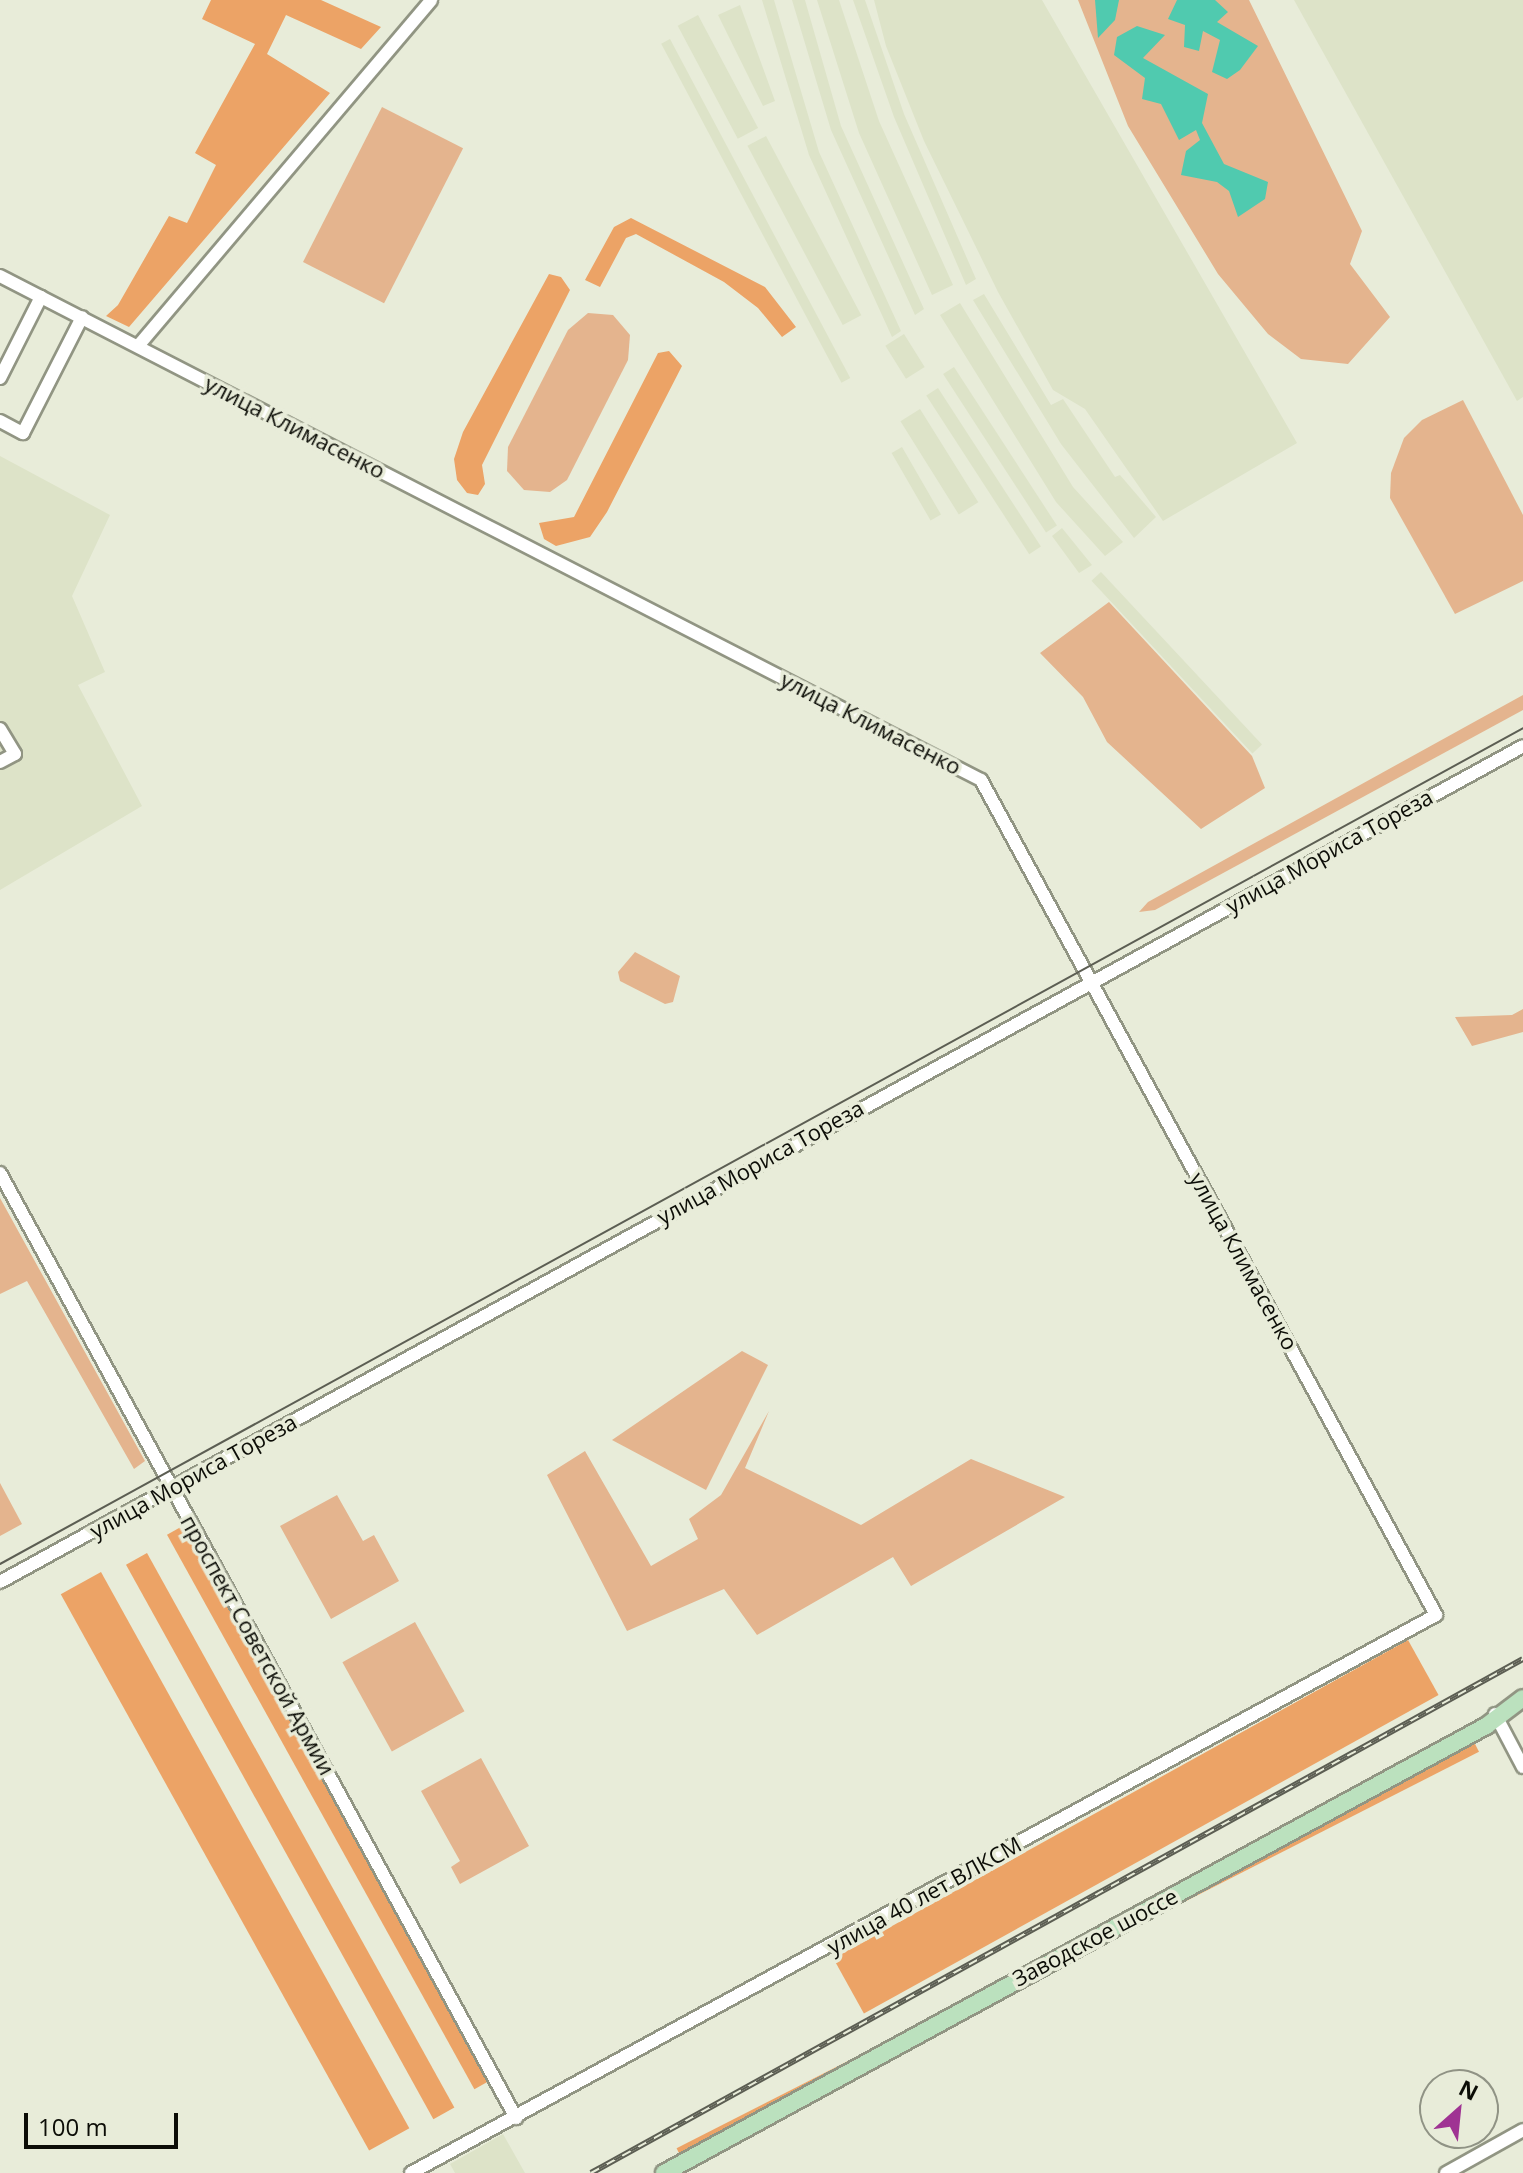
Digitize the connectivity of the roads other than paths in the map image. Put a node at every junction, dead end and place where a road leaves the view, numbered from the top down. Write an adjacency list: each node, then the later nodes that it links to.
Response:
1 (431, 0): 5 (street)
2 (0, 276): 3 (street, улица Климасенко)
3 (41, 297): 4 (street, улица Климасенко); 6 (street)
4 (82, 317): 5 (street, улица Климасенко); 7 (street)
5 (138, 346): 11 (street, улица Климасенко)
6 (0, 378)
7 (0, 421)
8 (0, 729): 10 (street)
9 (1523, 746): 11 (street, улица Мориса Тореза)
10 (0, 762)
11 (1094, 979): 13 (street, улица Мориса Тореза); 15 (street, улица Климасенко)
12 (0, 1173): 13 (street, проспект Советской Армии)
13 (172, 1488): 14 (street, улица Мориса Тореза); 19 (street, проспект Советской Армии)
14 (0, 1582)
15 (1436, 1615): 19 (street, улица 40 лет ВЛКСМ)
16 (1523, 1698): 17 (main road, Заводское шоссе)
17 (1495, 1714): 18 (street); 22 (main road, Заводское шоссе)
18 (1523, 1767)
19 (516, 2118): 21 (street, улица 40 лет ВЛКСМ)
20 (1523, 2130): 23 (street)
21 (411, 2173)
22 (664, 2173)
23 (1446, 2173)

